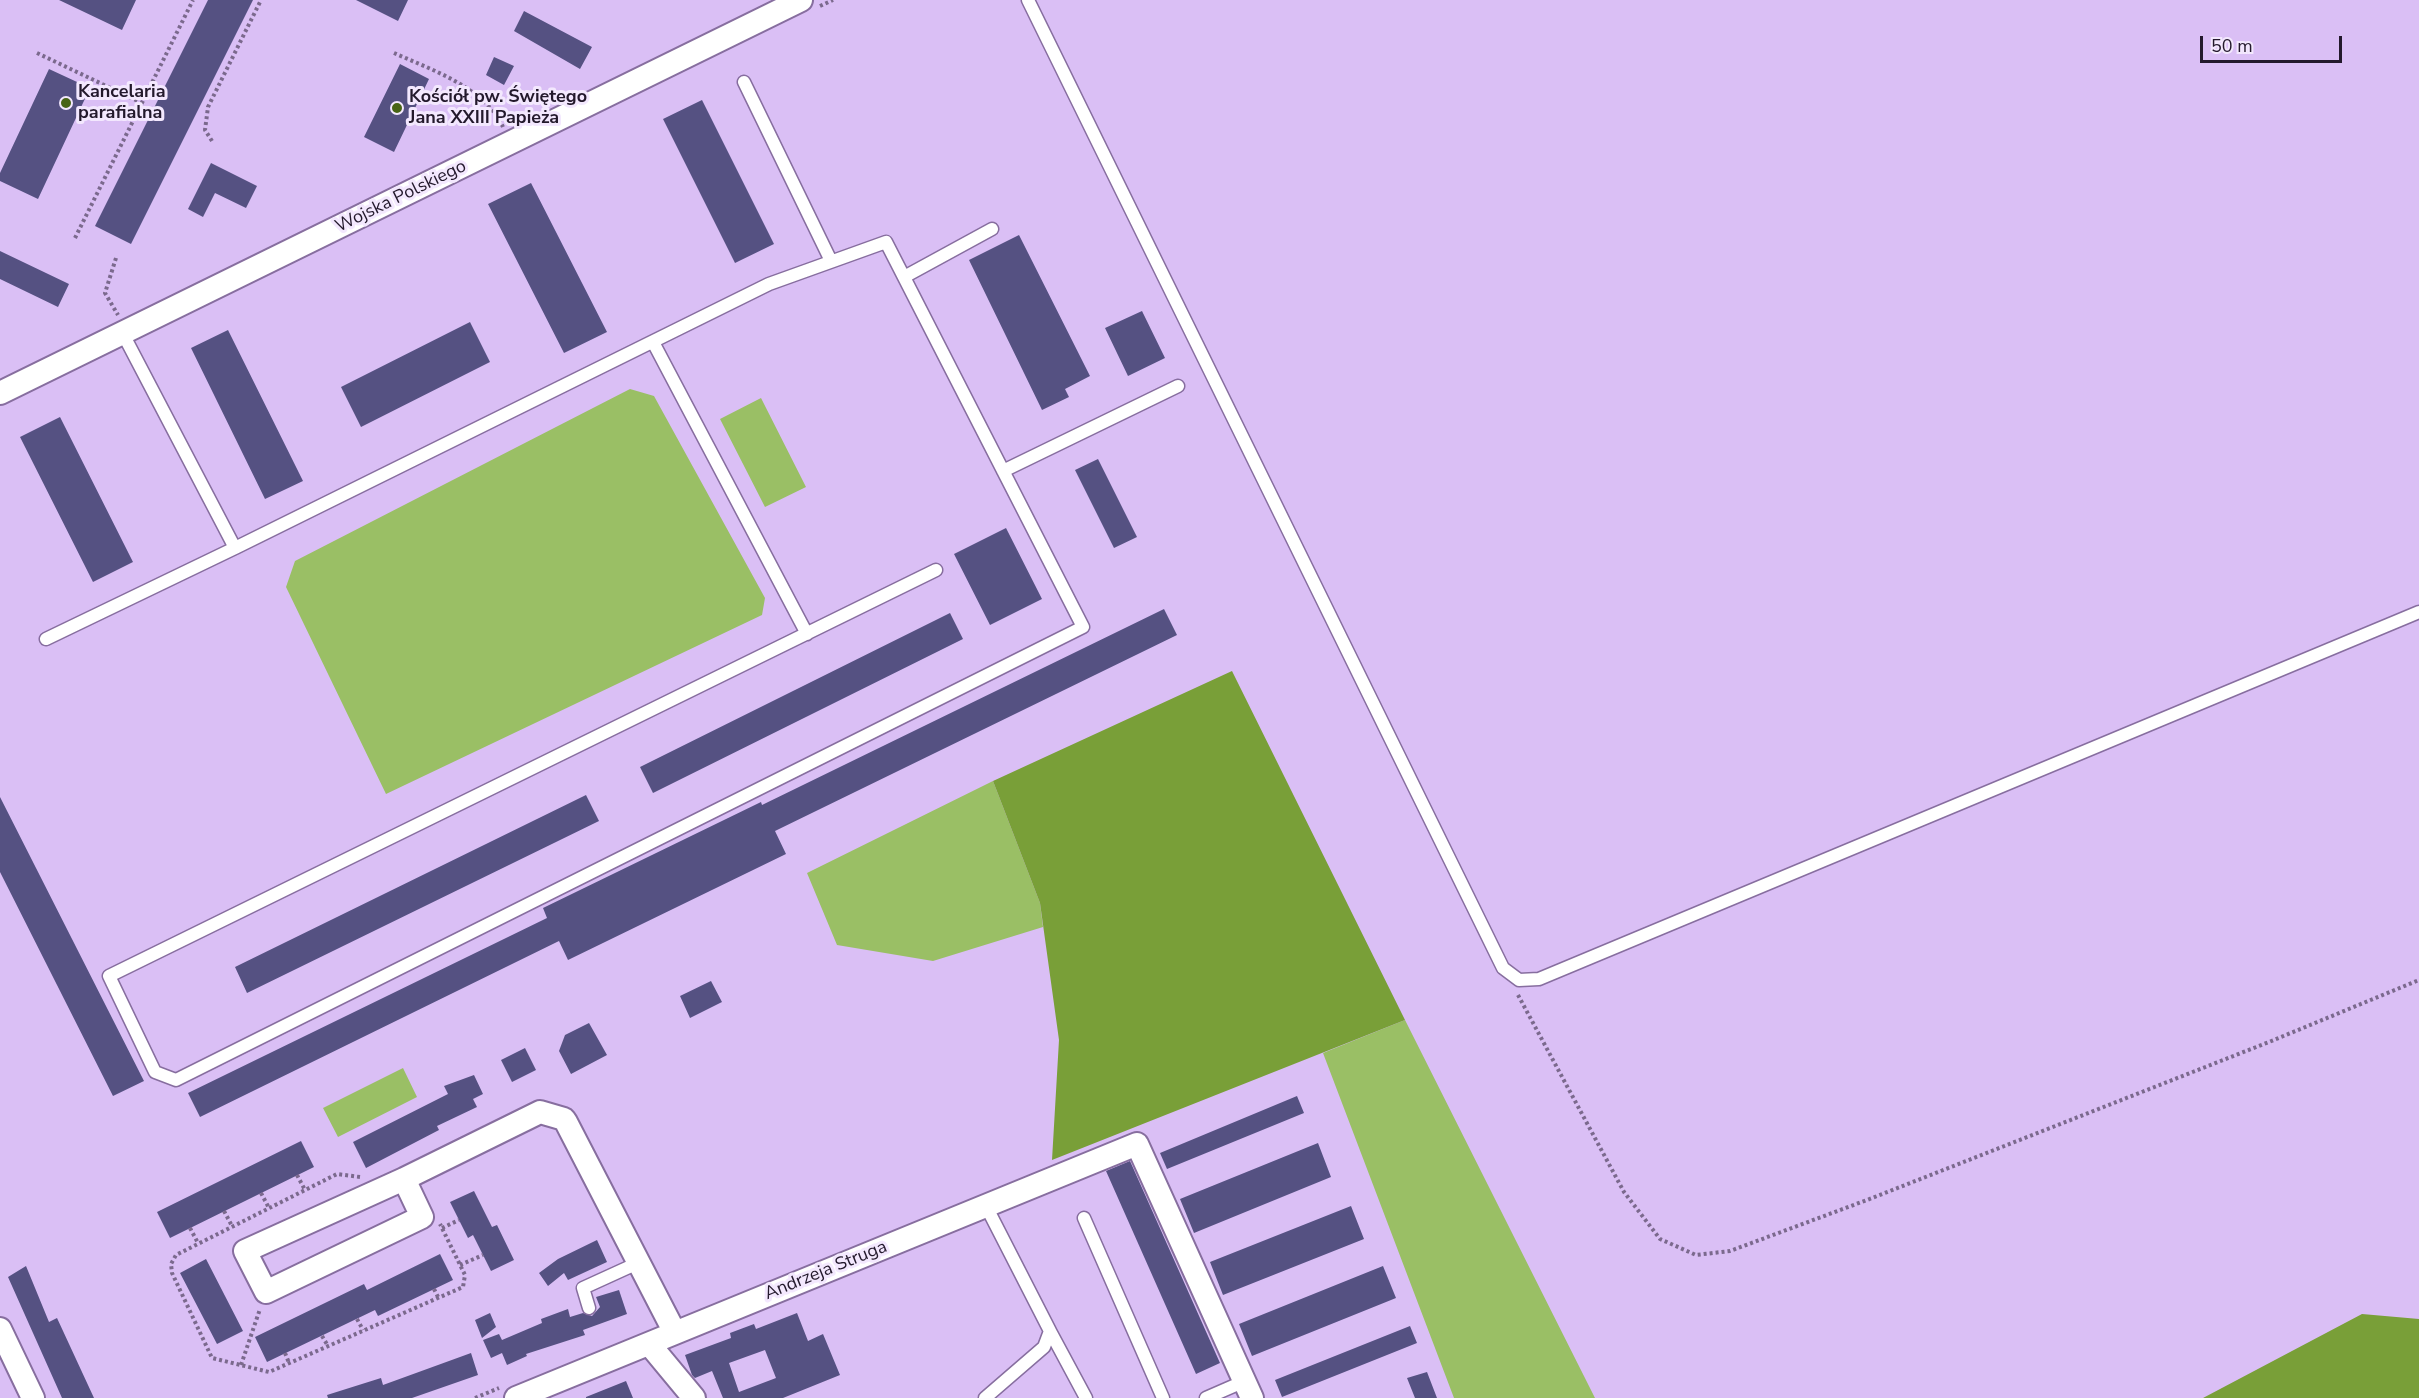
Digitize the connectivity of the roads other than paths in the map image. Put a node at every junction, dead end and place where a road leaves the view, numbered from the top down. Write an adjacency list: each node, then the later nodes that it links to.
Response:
1 (801, 0): 7 (street, Wojska Polskiego)
2 (1028, 0): 14 (lane)
3 (744, 82): 5 (lane)
4 (992, 229): 6 (lane)
5 (831, 261): 6 (lane); 8 (lane)
6 (904, 277): 11 (lane)
7 (121, 325): 10 (street, Wojska Polskiego); 12 (lane)
8 (652, 342): 12 (lane); 15 (lane)
9 (1178, 386): 11 (lane)
10 (0, 393)
11 (1003, 471): 15 (lane)
12 (235, 548): 16 (lane)
13 (936, 570): 15 (lane)
14 (2419, 612)
15 (807, 634)
16 (46, 639)
17 (404, 1179): 17 (street); 20 (street)
18 (986, 1206): 23 (lane); 24 (street, Andrzeja Struga); 26 (street, Andrzeja Struga)
19 (1084, 1218): 32 (lane)
20 (640, 1262): 21 (lane); 24 (street)
21 (589, 1308)
22 (0, 1329): 27 (street)
23 (1050, 1331): 30 (lane); 31 (lane)
24 (675, 1333): 25 (street, Andrzeja Struga)
25 (650, 1345): 28 (street, Andrzeja Struga); 29 (street)
26 (1249, 1390): 33 (lane)
27 (33, 1398)
28 (516, 1398)
29 (694, 1398)
30 (985, 1398)
31 (1086, 1398)
32 (1163, 1398)
33 (1206, 1398)

